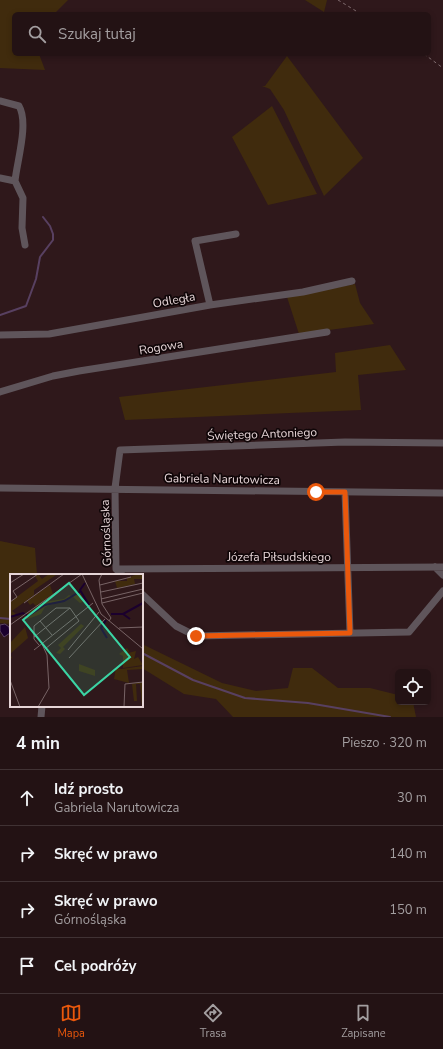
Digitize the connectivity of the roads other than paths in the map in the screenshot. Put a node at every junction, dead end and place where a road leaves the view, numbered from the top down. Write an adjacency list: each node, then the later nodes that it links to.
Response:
1 (0, 101): 3 (street)
2 (0, 178): 3 (street)
3 (15, 181): 5 (street)
4 (236, 234): 7 (street)
5 (25, 246)
6 (352, 281): 7 (street, Odległa)
7 (210, 305): 9 (street, Odległa)
8 (327, 332): 10 (street, Rogowa)
9 (0, 335)
10 (0, 392)
11 (443, 443): 13 (street, Świętego Antoniego)
12 (0, 488): 13 (street, Gabriela Narutowicza)
13 (115, 488): 14 (street, Gabriela Narutowicza); 19 (street, Górnośląska)
14 (345, 492): 15 (street, Gabriela Narutowicza); 16 (street)
15 (443, 493)
16 (348, 567): 17 (street, Józefa Piłsudskiego); 19 (street, Józefa Piłsudskiego); 24 (street)
17 (435, 567): 18 (street, Józefa Piłsudskiego); 21 (street)
18 (443, 567)
19 (116, 569): 20 (street, Górnośląska)
20 (121, 574)
21 (443, 575)
22 (443, 591): 24 (street)
23 (143, 595): 24 (street)
24 (350, 633)
25 (42, 707): 26 (street)
26 (41, 717)

